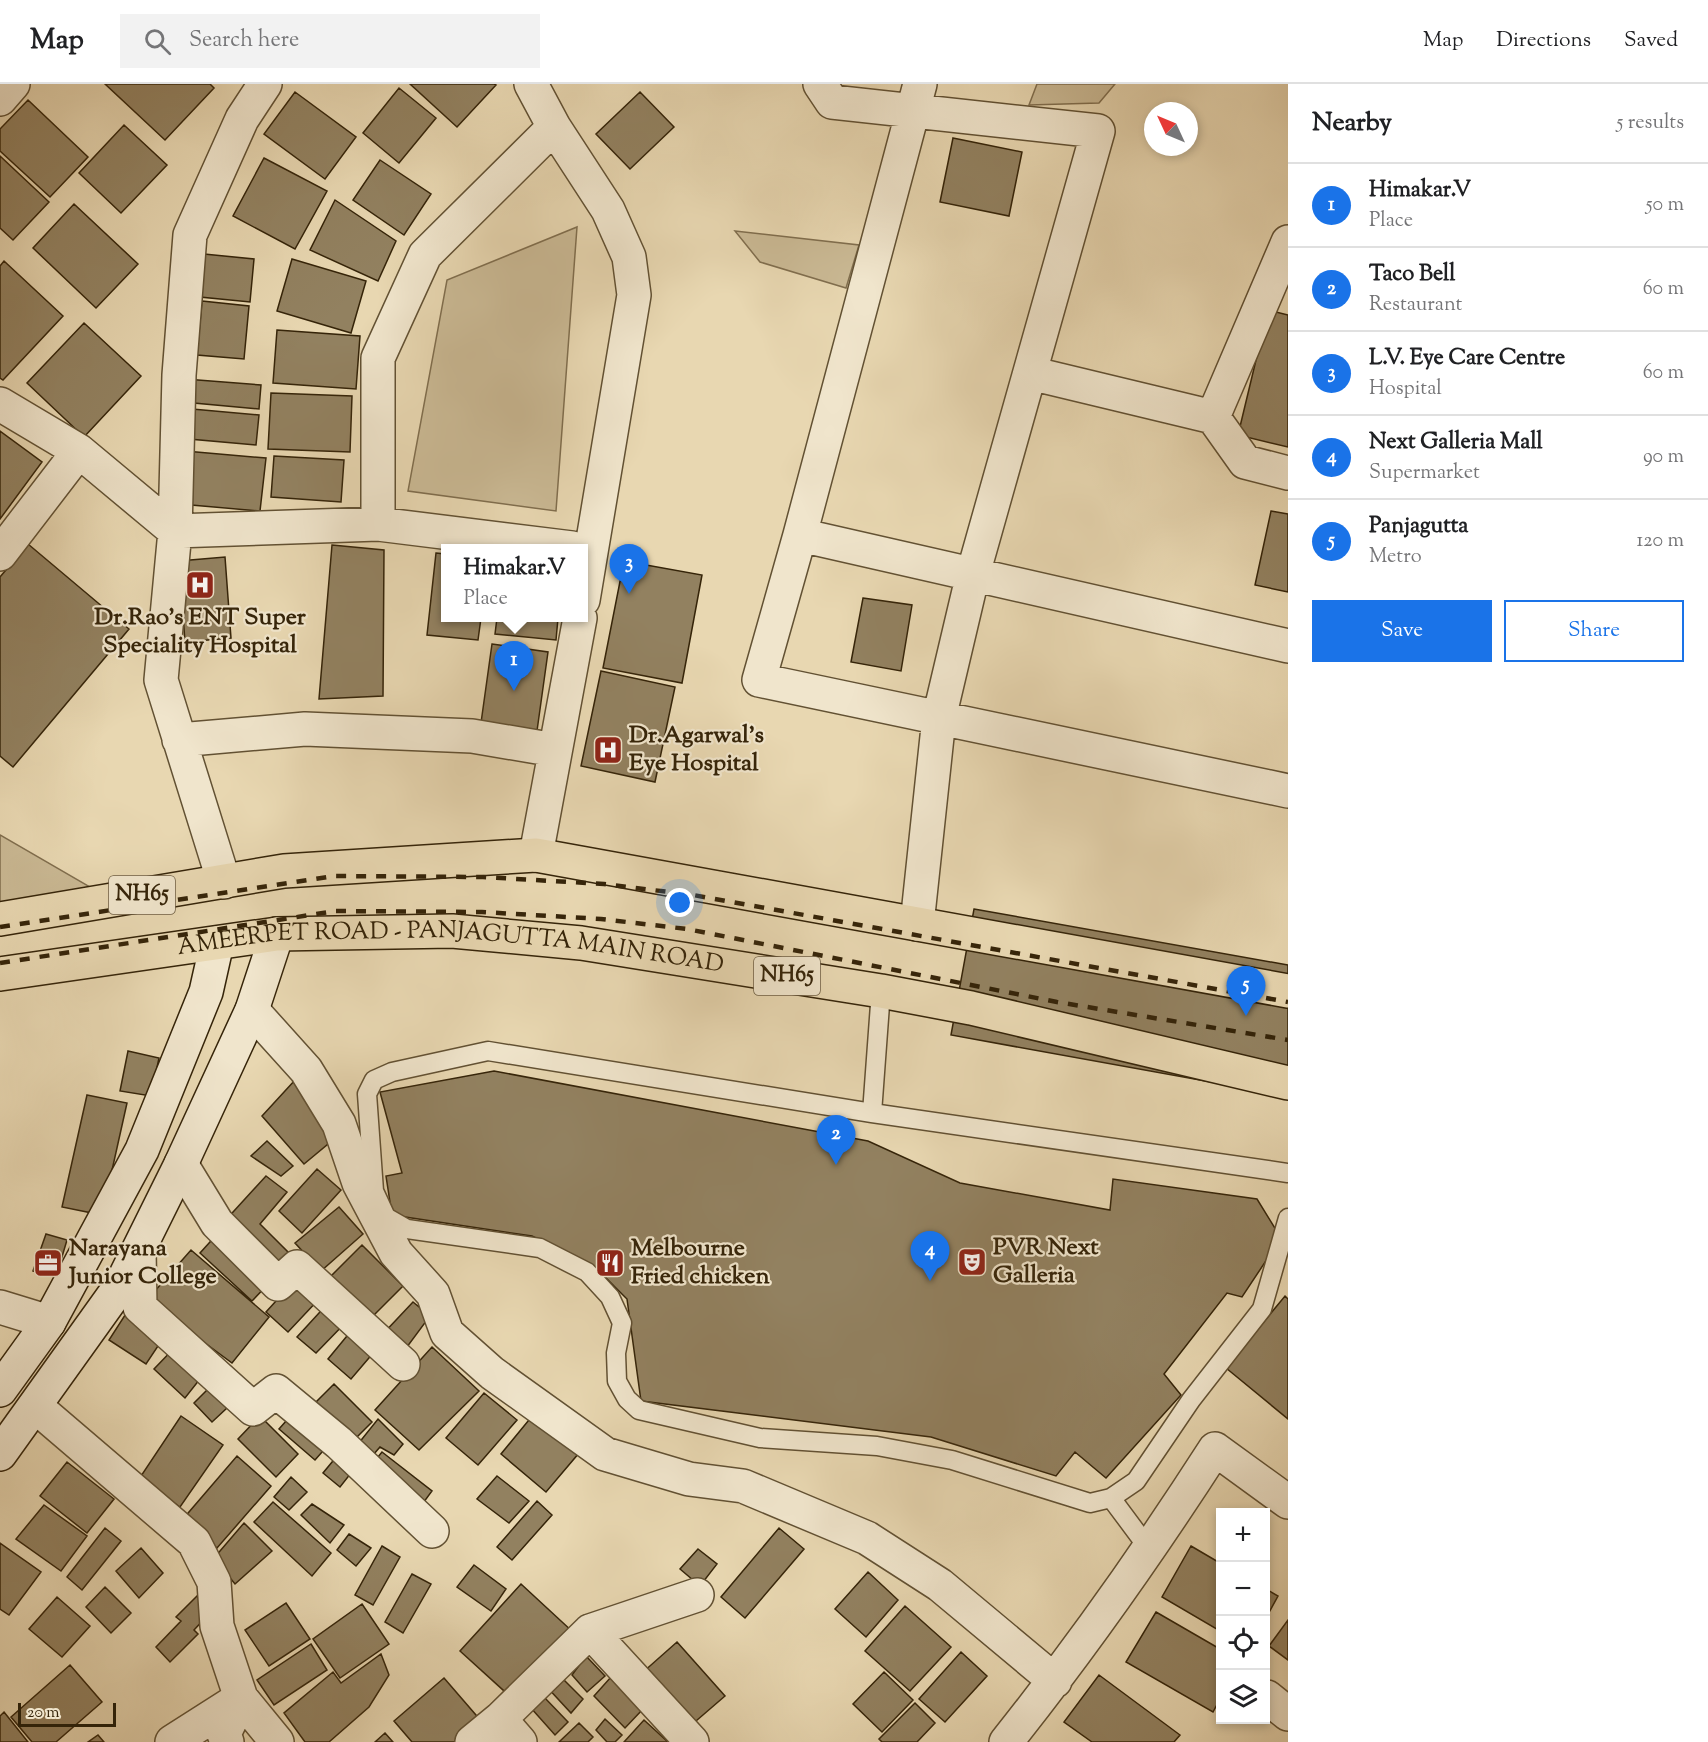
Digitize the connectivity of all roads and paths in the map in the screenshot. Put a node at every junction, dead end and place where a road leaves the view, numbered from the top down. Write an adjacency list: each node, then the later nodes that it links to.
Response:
1 (13, 84): 6 (street)
2 (265, 84): 15 (street)
3 (531, 84): 7 (street)
4 (820, 84): 5 (street)
5 (917, 97): 9 (street); 16 (street)
6 (0, 99)
7 (554, 127): 14 (street); 18 (street)
8 (1288, 242): 11 (street)
9 (1030, 373): 11 (street); 20 (street)
10 (0, 404): 12 (street)
11 (1213, 417): 13 (street)
12 (79, 451): 15 (street); 19 (street)
13 (1288, 473)
14 (378, 524): 15 (street); 17 (street)
15 (175, 531): 24 (street)
16 (800, 535): 20 (street); 23 (street)
17 (535, 544)
18 (583, 544)
19 (0, 554)
20 (974, 574): 22 (street); 23 (street)
21 (579, 622): 25 (street)
22 (1288, 646)
23 (939, 718): 26 (street); 30 (street)
24 (180, 740): 25 (street); 28 (street)
25 (555, 750): 27 (street)
26 (1288, 791)
27 (536, 855): 28 (highway, NH65); 30 (highway, NH65)
28 (224, 882): 29 (highway, NH65)
29 (0, 919)
30 (918, 924): 35 (highway, NH65)
31 (277, 934): 32 (highway, AMEERPET ROAD - PANJAGUTTA MAIN ROAD / NH65); 34 (highway, AMEERPET ROAD - PANJAGUTTA MAIN ROAD / NH65); 36 (street)
32 (217, 943): 33 (highway, AMEERPET ROAD - PANJAGUTTA MAIN ROAD / NH65); 44 (street)
33 (0, 974)
34 (880, 991): 37 (highway, AMEERPET ROAD - PANJAGUTTA MAIN ROAD / NH65); 38 (lane)
35 (1288, 991)
36 (252, 1010): 39 (street); 55 (street)
37 (1288, 1083)
38 (872, 1113): 40 (lane); 49 (lane)
39 (181, 1164): 42 (street); 45 (street)
40 (1288, 1173)
41 (1288, 1218): 49 (lane)
42 (139, 1250): 47 (street); 51 (street)
43 (0, 1307): 44 (street)
44 (50, 1322): 46 (street)
45 (403, 1364)
46 (0, 1390)
47 (35, 1406): 48 (street); 56 (street)
48 (0, 1454)
49 (1111, 1498): 52 (lane)
50 (1288, 1502): 52 (street)
51 (432, 1531)
52 (1149, 1550): 55 (street)
53 (698, 1595): 54 (street)
54 (590, 1631): 57 (street); 62 (street)
55 (1055, 1681): 63 (street)
56 (241, 1698): 58 (street); 59 (street); 60 (street)
57 (510, 1731): 61 (street)
58 (172, 1742)
59 (227, 1742)
60 (277, 1742)
61 (472, 1742)
62 (692, 1742)
63 (1006, 1742)

